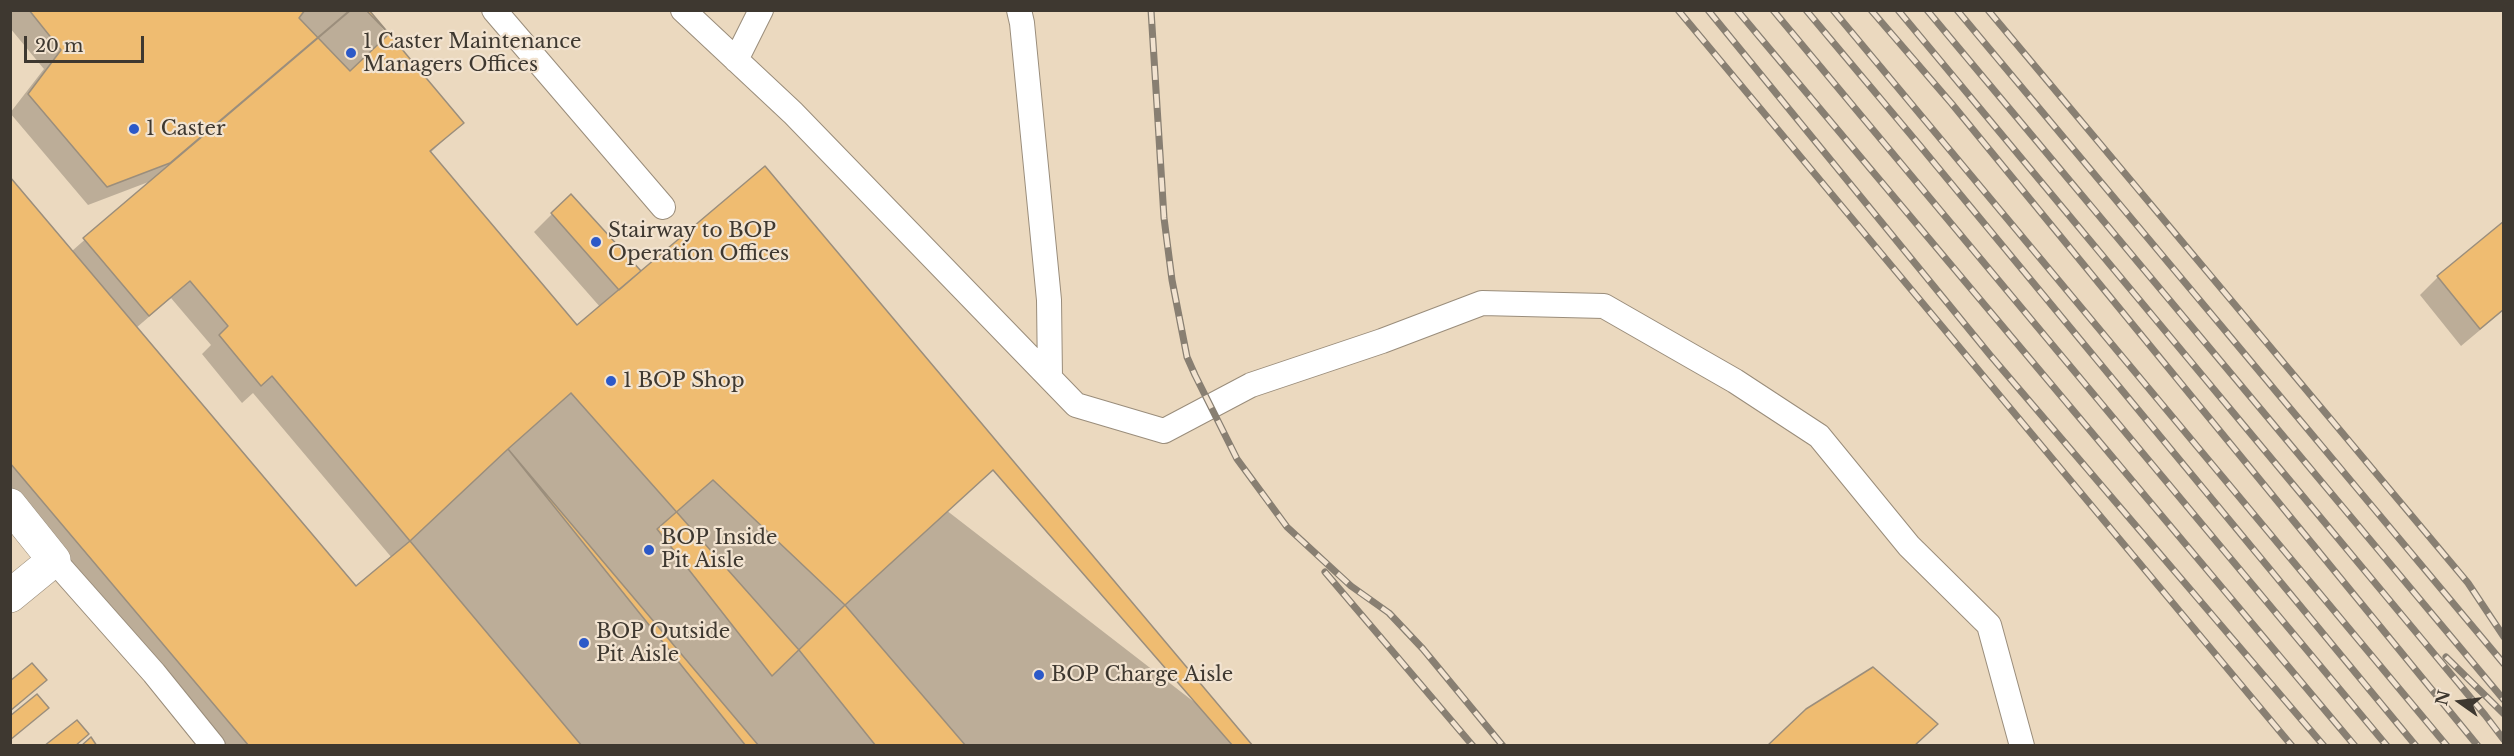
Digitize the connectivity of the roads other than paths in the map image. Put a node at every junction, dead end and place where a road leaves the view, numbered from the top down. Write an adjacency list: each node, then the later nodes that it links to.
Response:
1 (494, 10): 6 (lane)
2 (683, 10): 5 (lane)
3 (761, 10): 5 (lane)
4 (1019, 10): 7 (lane)
5 (736, 60): 7 (lane)
6 (663, 207)
7 (1050, 378): 12 (lane)
8 (10, 505): 9 (street)
9 (54, 560): 10 (street); 11 (lane)
10 (10, 596)
11 (213, 746)
12 (2022, 746)

